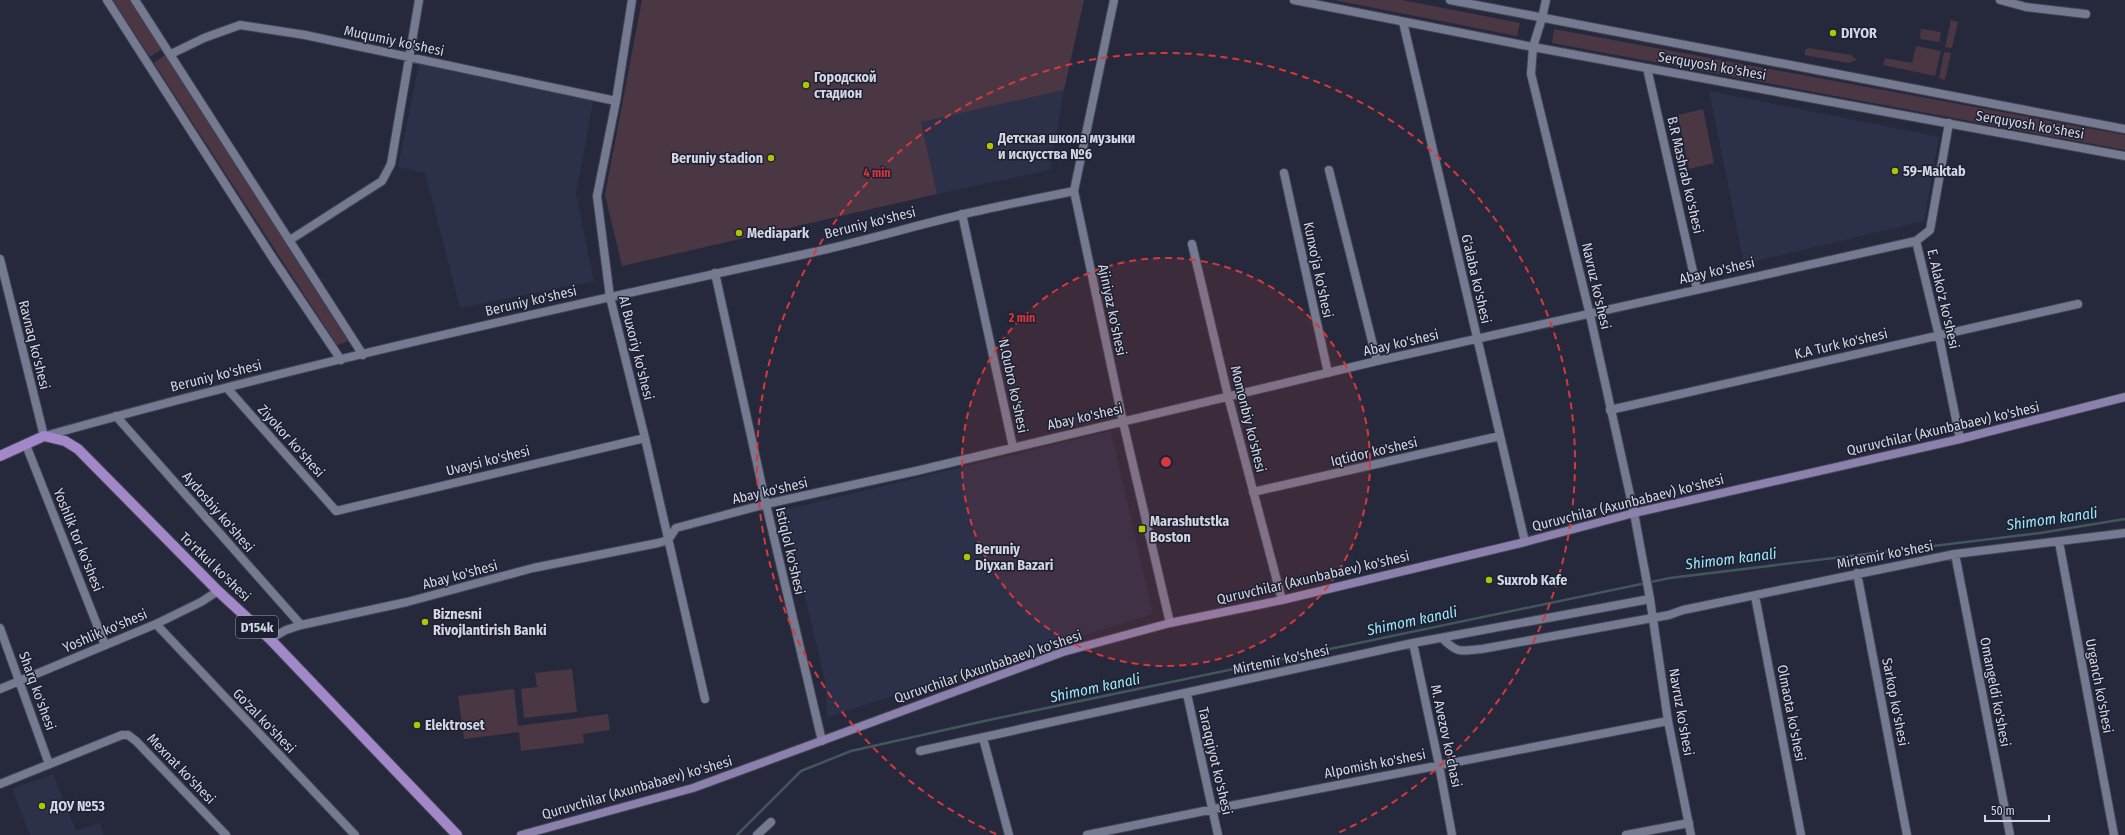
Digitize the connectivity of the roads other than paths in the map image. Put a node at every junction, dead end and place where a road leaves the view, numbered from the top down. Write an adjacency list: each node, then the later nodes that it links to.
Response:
1 (107, 0): 37 (street)
2 (135, 0): 14 (street)
3 (418, 0): 15 (street)
4 (632, 0): 17 (street, Al Buxoriy ko'shesi)
5 (1114, 0): 23 (street, Ajiniyaz ko'shesi)
6 (1294, 0): 12 (street, Serquyosh ko'shesi)
7 (1450, 0): 11 (street, Serquyosh ko'shesi)
8 (1546, 0): 11 (street, Navruz ko'shesi)
9 (2000, 0): 10 (street)
10 (2086, 14)
11 (1542, 18): 13 (street, Navruz ko'shesi); 19 (street, Serquyosh ko'shesi)
12 (1404, 22): 13 (street, Serquyosh ko'shesi); 35 (street, G'alaba ko'shesi)
13 (1533, 47): 16 (street, Serquyosh ko'shesi); 33 (street, Navruz ko'shesi)
14 (171, 54): 15 (street, Muqumiy ko'shesi); 25 (street)
15 (408, 57): 17 (street, Muqumiy ko'shesi); 25 (street)
16 (1647, 68): 18 (street, Serquyosh ko'shesi); 30 (street, B.R Mashrab ko'shesi)
17 (616, 101): 31 (street, Al Buxoriy ko'shesi)
18 (1949, 123): 20 (street, Serquyosh ko'shesi); 26 (street, E. Alako'z ko'shesi)
19 (2125, 129)
20 (2125, 156)
21 (1329, 170): 38 (street)
22 (1284, 173): 39 (street, Kunxo'ja ko'shesi)
23 (1074, 190): 24 (street, Beruniy ko'shesi); 45 (street, Ajiniyaz ko'shesi)
24 (962, 214): 29 (street, Beruniy ko'shesi); 51 (street, N.Qubro ko'shesi)
25 (290, 240): 36 (street)
26 (1916, 241): 30 (street, Abay ko'shesi); 34 (street, E. Alako'z ko'shesi)
27 (1192, 244): 41 (street, Momonbiy ko'shesi)
28 (0, 259): 46 (street, Ravnaq ko'shesi)
29 (715, 273): 31 (street, Beruniy ko'shesi); 54 (street, Istiqlol ko'shesi)
30 (1697, 289): 33 (street, Abay ko'shesi)
31 (610, 297): 36 (street, Beruniy ko'shesi); 48 (street, Al Buxoriy ko'shesi)
32 (2078, 304): 34 (street, K.A Turk ko'shesi)
33 (1590, 315): 35 (street, Abay ko'shesi); 43 (street, Navruz ko'shesi)
34 (1939, 336): 43 (street, K.A Turk ko'shesi); 49 (street, E. Alako'z ko'shesi)
35 (1476, 339): 38 (street, Abay ko'shesi); 47 (street, G'alaba ko'shesi)
36 (363, 355): 37 (street, Beruniy ko'shesi)
37 (341, 360): 40 (street, Beruniy ko'shesi)
38 (1377, 362): 39 (street, Abay ko'shesi)
39 (1328, 373): 41 (street, Abay ko'shesi)
40 (227, 388): 44 (street, Beruniy ko'shesi); 55 (street, Ziyokor ko'shesi)
41 (1228, 396): 45 (street, Abay ko'shesi); 53 (street, Momonbiy ko'shesi)
42 (2125, 397): 49 (main road, Quruvchilar (Axunbabaev) ko'shesi)
43 (1610, 410): 56 (street, Navruz ko'shesi)
44 (116, 416): 46 (street, Beruniy ko'shesi); 70 (street, Aydosbiy ko'shesi)
45 (1123, 422): 51 (street, Abay ko'shesi); 68 (street, Ajiniyaz ko'shesi)
46 (44, 436): 50 (main road, Beruniy ko'shesi); 63 (main road, To'rtkul ko'shesi / D154k)
47 (1500, 436): 53 (street, Iqtidor ko'shesi); 59 (street, G'alaba ko'shesi)
48 (645, 438): 55 (street, Uvaysi ko'shesi); 58 (street, Al Buxoriy ko'shesi)
49 (1960, 439): 56 (main road, Quruvchilar (Axunbabaev) ko'shesi)
50 (26, 445): 52 (main road, Beruniy ko'shesi); 75 (street, Yoshlik tor ko'shesi)
51 (1013, 447): 54 (street, Abay ko'shesi)
52 (0, 456)
53 (1253, 492): 66 (street, Momonbiy ko'shesi)
54 (766, 504): 58 (street, Abay ko'shesi); 82 (street, Istiqlol ko'shesi)
55 (336, 511)
56 (1634, 513): 59 (main road, Quruvchilar (Axunbabaev) ko'shesi); 64 (street, Navruz ko'shesi)
57 (2125, 533): 60 (street, Mirtemir ko'shesi)
58 (668, 540): 70 (street, Abay ko'shesi); 79 (street, Al Buxoriy ko'shesi)
59 (1525, 542): 66 (main road, Quruvchilar (Axunbabaev) ko'shesi)
60 (2059, 542): 61 (street, Mirtemir ko'shesi); 104 (street, Urganch ko'shesi)
61 (1955, 554): 62 (street, Mirtemir ko'shesi); 103 (street, Omangeldi ko'shesi)
62 (1857, 573): 65 (street, Mirtemir ko'shesi); 102 (street, Sarkop ko'shesi)
63 (218, 591): 69 (street, Yoshlik ko'shesi); 73 (main road, To'rtkul ko'shesi / D154k)
64 (1649, 596): 67 (street, Navruz ko'shesi); 72 (street, Mirtemir ko'shesi)
65 (1755, 596): 67 (street, Mirtemir ko'shesi); 101 (street, Olmaota ko'shesi)
66 (1282, 600): 68 (main road, Quruvchilar (Axunbabaev) ko'shesi)
67 (1653, 618): 72 (street, Mirtemir ko'shesi); 80 (street, Navruz ko'shesi)
68 (1170, 623): 82 (main road, Quruvchilar (Axunbabaev) ko'shesi)
69 (156, 624): 75 (street, Yoshlik ko'shesi); 91 (street, Go'zal ko'shesi)
70 (301, 625): 73 (street, Abay ko'shesi)
71 (0, 628): 76 (street, Sharq ko'shesi)
72 (1442, 638): 74 (street, Mirtemir ko'shesi)
73 (270, 639): 92 (main road, To'rtkul ko'shesi / D154k)
74 (1412, 644): 78 (street, Mirtemir ko'shesi); 85 (street, M. Avezov ko'chasi)
75 (105, 645): 76 (street, Yoshlik ko'shesi)
76 (20, 681): 77 (street, Yoshlik ko'shesi); 84 (street, Sharq ko'shesi)
77 (0, 689)
78 (1187, 694): 81 (street, Mirtemir ko'shesi); 87 (street, Taraqqiyot ko'shesi)
79 (705, 699)
80 (1668, 721): 85 (street, Alpomish ko'shesi); 89 (street, Navruz ko'shesi)
81 (983, 738): 83 (street, Mirtemir ko'shesi); 95 (street)
82 (822, 741): 93 (main road, Quruvchilar (Axunbabaev) ko'shesi)
83 (920, 751)
84 (50, 764): 86 (street, Mexnat ko'shesi); 90 (street, Mexnat ko'shesi)
85 (1439, 765): 87 (street, Alpomish ko'shesi); 98 (street, M. Avezov ko'chasi)
86 (0, 784)
87 (1214, 809): 96 (street, Alpomish ko'shesi); 97 (street, Taraqqiyot ko'shesi)
88 (771, 822): 94 (street)
89 (1689, 823): 99 (street); 100 (street, Navruz ko'shesi)
90 (226, 835)
91 (355, 835)
92 (457, 835)
93 (521, 835)
94 (757, 835)
95 (1009, 835)
96 (1088, 835)
97 (1218, 835)
98 (1452, 835)
99 (1626, 835)
100 (1691, 835)
101 (1801, 835)
102 (1907, 835)
103 (2010, 835)
104 (2114, 835)

